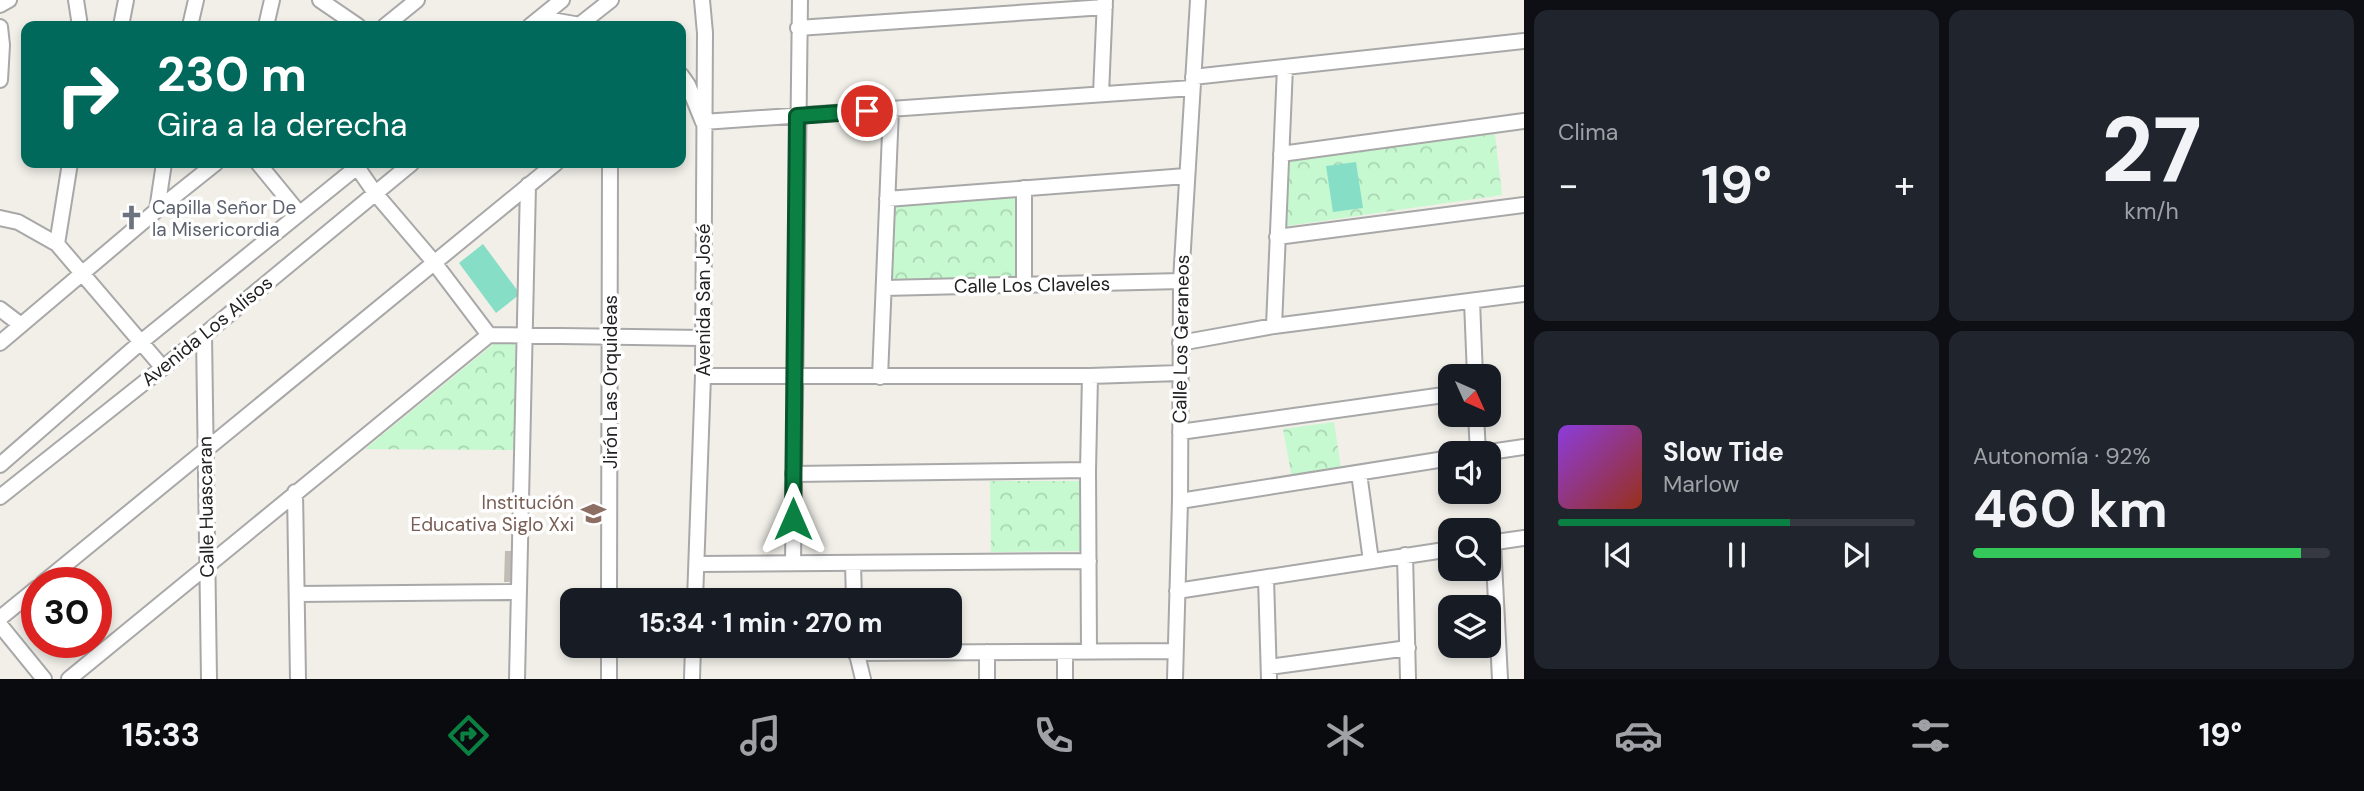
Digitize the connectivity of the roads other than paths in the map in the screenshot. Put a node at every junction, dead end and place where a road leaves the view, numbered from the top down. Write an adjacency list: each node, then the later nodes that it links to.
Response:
1 (9, 0): 14 (street)
2 (76, 0): 16 (street)
3 (126, 0): 17 (street)
4 (196, 0): 18 (street)
5 (272, 0): 19 (street)
6 (320, 0): 20 (street)
7 (417, 0): 21 (street)
8 (562, 0): 22 (street)
9 (611, 0): 23 (street)
10 (702, 0): 35 (street, Avenida San José)
11 (800, 0): 25 (street)
12 (1198, 0): 30 (street, Calle Los Geraneos)
13 (1105, 3): 15 (street); 31 (street)
14 (0, 5)
15 (1012, 7): 25 (street)
16 (79, 21)
17 (122, 21)
18 (191, 21)
19 (267, 21)
20 (351, 21)
21 (391, 21)
22 (536, 21)
23 (587, 21)
24 (0, 27): 28 (street)
25 (798, 28): 33 (street)
26 (1524, 41): 27 (street)
27 (1284, 67): 30 (street); 36 (street)
28 (0, 80)
29 (686, 82): 35 (street)
30 (1192, 83): 31 (street); 46 (street, Calle Los Geraneos)
31 (1101, 94): 32 (street)
32 (891, 109): 33 (street); 50 (street)
33 (797, 116): 35 (street); 80 (street)
34 (1524, 121): 36 (street)
35 (703, 122): 71 (street, Avenida San José)
36 (1281, 154): 55 (street)
37 (69, 168): 56 (street)
38 (163, 168): 52 (street)
39 (210, 168): 52 (street)
40 (262, 168): 53 (street)
41 (355, 168): 53 (street, Avenida Los Alisos)
42 (361, 168): 49 (street)
43 (406, 168): 49 (street, Avenida Los Alisos)
44 (550, 168): 47 (street)
45 (610, 168): 70 (street, Jirón Las Orquideas)
46 (1186, 176): 48 (street); 59 (street, Calle Los Geraneos)
47 (528, 185): 57 (street); 69 (street)
48 (1024, 188): 50 (street); 60 (street)
49 (375, 193): 57 (street); 67 (street, Avenida Los Alisos)
50 (887, 199): 61 (street)
51 (1524, 205): 55 (street)
52 (157, 210): 58 (street)
53 (299, 214): 72 (street, Avenida Los Alisos)
54 (0, 218): 56 (street)
55 (1278, 237): 66 (street)
56 (57, 244): 58 (street)
57 (433, 261): 68 (street); 85 (street)
58 (82, 272): 65 (street); 72 (street)
59 (1181, 281): 60 (street, Calle Los Claveles); 74 (street, Calle Los Geraneos)
60 (1024, 285): 61 (street, Calle Los Claveles)
61 (884, 288): 81 (street)
62 (1524, 294): 63 (street)
63 (1472, 300): 66 (street); 75 (street)
64 (0, 309): 65 (street)
65 (21, 325): 73 (street)
66 (1274, 326): 74 (street)
67 (204, 335): 76 (street, Avenida Los Alisos); 85 (street, Calle Huascaran)
68 (489, 335): 69 (street); 92 (street)
69 (525, 337): 70 (street); 112 (street)
70 (610, 338): 71 (street); 108 (street, Jirón Las Orquideas)
71 (703, 338): 78 (street, Avenida San José)
72 (141, 342): 76 (street); 88 (street, Avenida Los Alisos)
73 (0, 343)
74 (1180, 343): 77 (street, Calle Los Geraneos)
75 (1475, 364)
76 (163, 368): 93 (street, Avenida Los Alisos)
77 (1180, 373): 79 (street); 83 (street, Calle Los Geraneos)
78 (703, 376): 80 (street); 103 (street, Avenida San José)
79 (1090, 376): 81 (street); 89 (street)
80 (794, 377): 81 (street); 91 (street)
81 (880, 377)
82 (1438, 396): 83 (street)
83 (1180, 432): 94 (street, Calle Los Geraneos)
84 (1524, 447): 86 (street)
85 (206, 450): 104 (street, Calle Huascaran); 105 (street)
86 (1501, 450)
87 (1438, 460): 90 (street)
88 (0, 465)
89 (1088, 470): 91 (street); 99 (street)
90 (1359, 473): 94 (street); 100 (street)
91 (793, 474): 101 (street)
92 (295, 492): 104 (street); 113 (street)
93 (0, 497)
94 (1181, 501): 111 (street, Calle Los Geraneos)
95 (1524, 538): 96 (street)
96 (1501, 541)
97 (1438, 551): 98 (street)
98 (1405, 555): 100 (street); 117 (street)
99 (1088, 561): 102 (street); 122 (street)
100 (1371, 561): 106 (street)
101 (793, 563): 102 (street); 103 (street)
102 (853, 563): 110 (street)
103 (698, 564): 109 (street, Avenida San José)
104 (207, 565): 128 (street); 129 (street, Calle Huascaran)
105 (63, 567)
106 (1266, 578): 111 (street); 126 (street)
107 (1494, 581): 139 (street)
108 (609, 588)
109 (696, 588)
110 (854, 588)
111 (1177, 591): 119 (street, Calle Los Geraneos)
112 (519, 592): 113 (street); 131 (street)
113 (297, 594): 130 (street)
114 (21, 601): 115 (street)
115 (0, 618)
116 (0, 625): 127 (street)
117 (1408, 648): 126 (street); 138 (street)
118 (962, 651): 120 (street)
119 (1175, 651): 122 (street); 137 (street, Calle Los Geraneos)
120 (987, 652): 121 (street); 135 (street)
121 (1065, 652): 122 (street); 136 (street)
122 (1089, 652)
123 (609, 658): 132 (street)
124 (693, 658): 133 (street)
125 (857, 658): 134 (street)
126 (1269, 673)
127 (44, 679)
128 (69, 679)
129 (209, 679)
130 (298, 679)
131 (517, 679)
132 (609, 679)
133 (692, 679)
134 (863, 679)
135 (986, 679)
136 (1065, 679)
137 (1175, 679)
138 (1408, 679)
139 (1500, 679)

